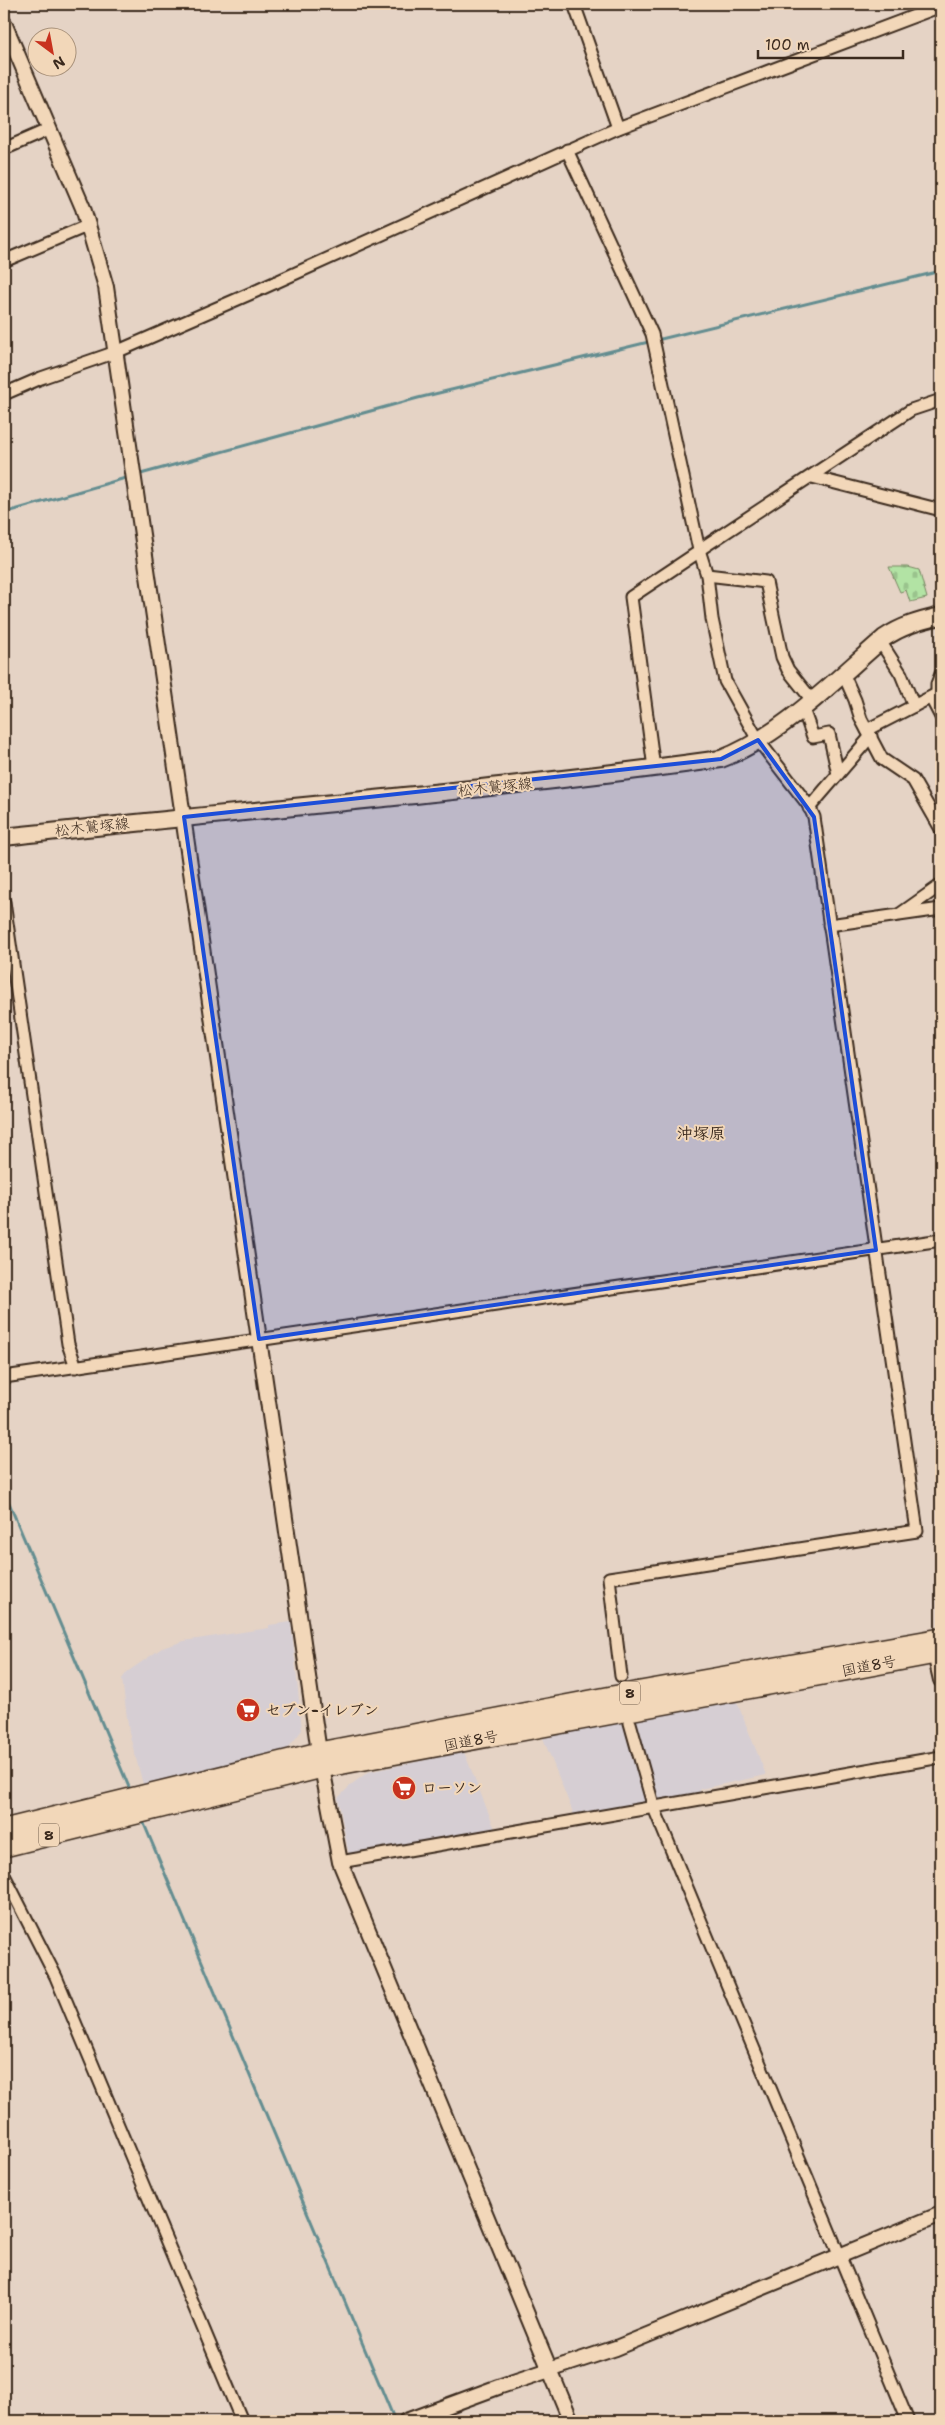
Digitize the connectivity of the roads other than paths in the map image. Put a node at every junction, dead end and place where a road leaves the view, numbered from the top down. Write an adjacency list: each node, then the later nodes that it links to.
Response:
1 (574, 4): 4 (street)
2 (941, 6): 4 (street)
3 (4, 23): 5 (street)
4 (618, 128): 7 (street)
5 (50, 129): 6 (street); 8 (street)
6 (4, 150)
7 (568, 150): 10 (street); 15 (street)
8 (89, 224): 9 (street); 10 (street)
9 (4, 261)
10 (116, 352): 11 (street); 30 (street)
11 (4, 394)
12 (941, 400): 13 (street)
13 (812, 477): 14 (street); 15 (street)
14 (941, 510)
15 (700, 551): 16 (street); 27 (street)
16 (707, 575): 22 (street); 26 (street)
17 (941, 616): 18 (main road, 松木鷲塚線)
18 (880, 641): 19 (main road, 松木鷲塚線); 23 (street)
19 (843, 673): 22 (main road, 松木鷲塚線); 25 (street)
20 (941, 674): 21 (street)
21 (936, 695): 23 (street); 24 (street)
22 (807, 705): 26 (main road, 松木鷲塚線); 28 (street)
23 (914, 706): 25 (street)
24 (941, 717)
25 (869, 733): 28 (street); 31 (street)
26 (758, 740): 27 (main road, 松木鷲塚線); 29 (street)
27 (654, 768): 30 (main road, 松木鷲塚線)
28 (838, 774): 29 (street)
29 (809, 808): 37 (street)
30 (184, 817): 32 (main road, 松木鷲塚線); 40 (street)
31 (941, 829)
32 (4, 837)
33 (941, 885): 36 (street)
34 (4, 902): 41 (street)
35 (941, 909): 36 (street)
36 (900, 914): 37 (street)
37 (829, 925): 39 (street)
38 (941, 1240): 39 (street)
39 (876, 1250): 40 (street); 44 (street)
40 (259, 1340): 41 (street); 48 (street)
41 (76, 1366): 42 (street)
42 (4, 1377)
43 (939, 1648): 45 (street); 48 (highway, 国道8号 / 8)
44 (621, 1676)
45 (941, 1680)
46 (630, 1723): 49 (street)
47 (941, 1757): 49 (street)
48 (321, 1760): 50 (highway, 国道8号 / 8); 53 (street)
49 (654, 1808): 53 (street); 56 (street)
50 (91, 1816): 51 (highway, 国道8号 / 8); 52 (highway, 国道8号 / 8)
51 (4, 1829)
52 (4, 1847)
53 (340, 1862): 57 (street)
54 (4, 1875): 59 (street)
55 (941, 2214): 56 (street)
56 (840, 2256): 57 (street); 61 (street)
57 (550, 2370): 58 (street); 60 (street)
58 (411, 2419)
59 (242, 2421)
60 (571, 2421)
61 (908, 2421)

